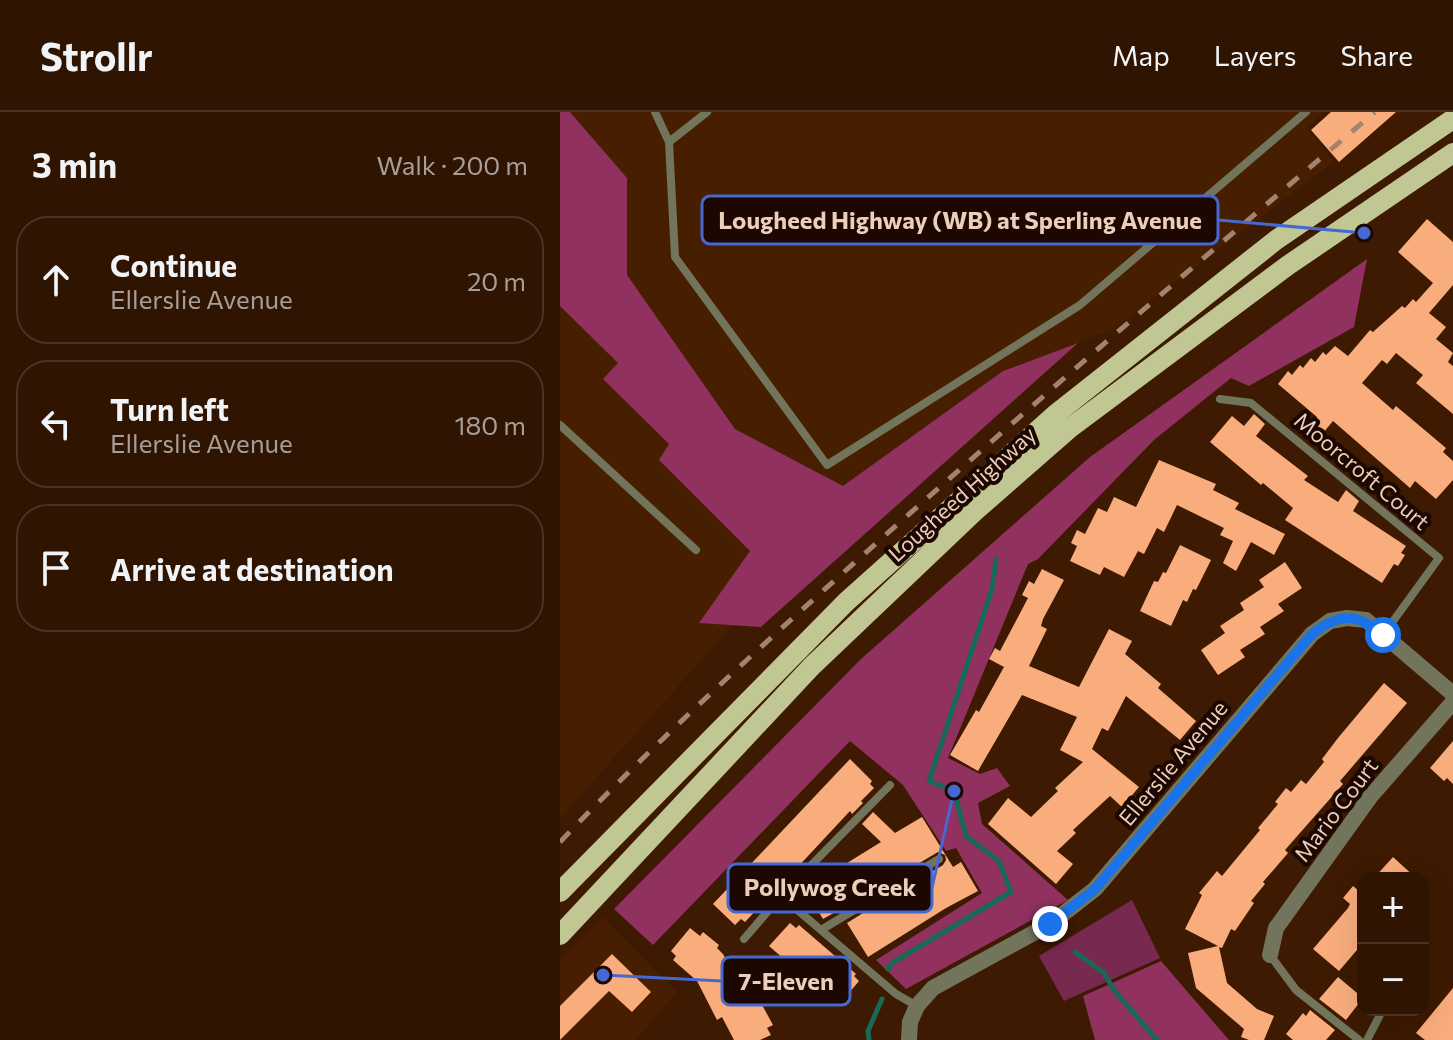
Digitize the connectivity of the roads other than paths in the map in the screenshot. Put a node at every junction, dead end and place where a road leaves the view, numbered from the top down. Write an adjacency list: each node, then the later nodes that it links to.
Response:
1 (655, 112): 7 (lane)
2 (707, 112): 7 (lane)
3 (1306, 112): 7 (lane)
4 (1449, 112): 6 (main road)
5 (1453, 119): 6 (main road, Lougheed Highway)
6 (1425, 136): 17 (main road, Lougheed Highway)
7 (669, 142)
8 (1453, 153): 20 (main road, Lougheed Highway)
9 (1220, 399): 12 (lane, Moorcroft Court)
10 (560, 425): 11 (lane)
11 (696, 550)
12 (1383, 635): 13 (street, Ellerslie Avenue); 23 (street, Ellerslie Avenue)
13 (1453, 694)
14 (1453, 702): 22 (street, Mario Court)
15 (890, 785): 18 (lane)
16 (939, 859): 19 (lane)
17 (560, 892)
18 (781, 896): 19 (lane); 21 (lane)
19 (821, 930): 23 (lane)
20 (560, 935)
21 (744, 939)
22 (1270, 955): 26 (lane)
23 (917, 1006): 25 (street)
24 (1379, 1016): 27 (lane)
25 (909, 1040)
26 (1359, 1040)
27 (1367, 1040)

